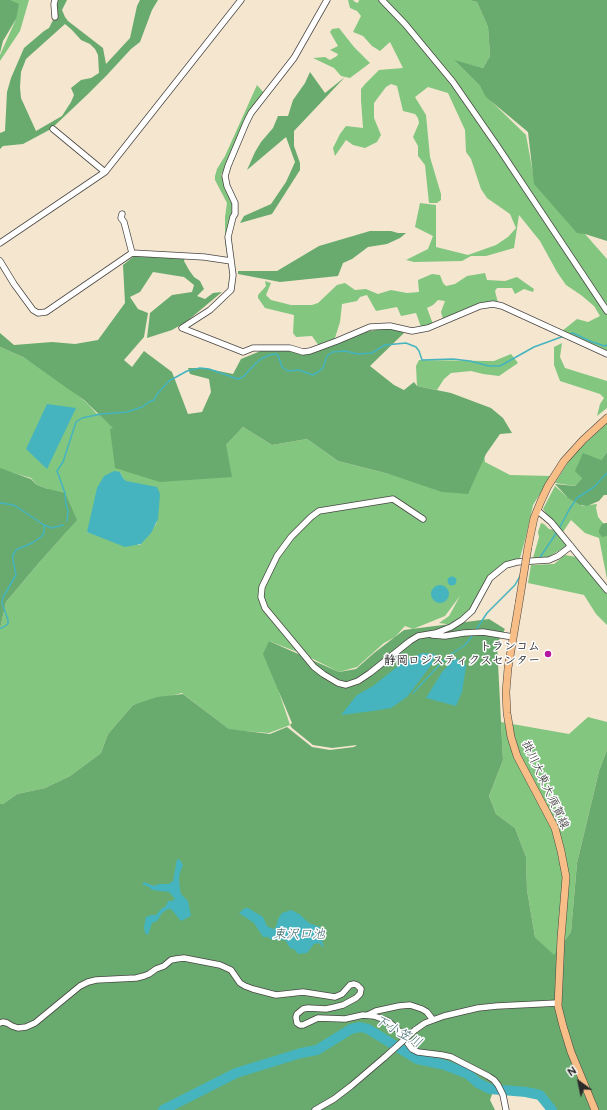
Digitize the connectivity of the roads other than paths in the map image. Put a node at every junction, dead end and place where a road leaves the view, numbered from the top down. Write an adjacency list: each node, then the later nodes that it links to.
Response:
1 (55, 0): 5 (street)
2 (241, 0): 7 (street)
3 (326, 0): 12 (street)
4 (382, 0): 13 (street)
5 (55, 17)
6 (53, 129): 7 (street)
7 (105, 172): 9 (street)
8 (122, 214): 10 (street)
9 (0, 243)
10 (132, 252): 11 (street); 12 (street)
11 (0, 261)
12 (231, 261): 14 (street)
13 (607, 311)
14 (607, 354)
15 (607, 418): 16 (main road, 掛川大東大須賀線)
16 (538, 510): 18 (street); 21 (main road, 掛川大東大須賀線, bridge)
17 (423, 519): 20 (street)
18 (571, 546): 19 (street); 20 (street)
19 (607, 590)
20 (428, 634): 21 (street)
21 (513, 637): 22 (main road, 掛川大東大須賀線)
22 (558, 1003): 24 (street); 28 (main road, 掛川大東大須賀線)
23 (368, 1015): 24 (street); 25 (street); 27 (street)
24 (433, 1020): 26 (street, bridge)
25 (0, 1023)
26 (315, 1110)
27 (506, 1110)
28 (595, 1110)

